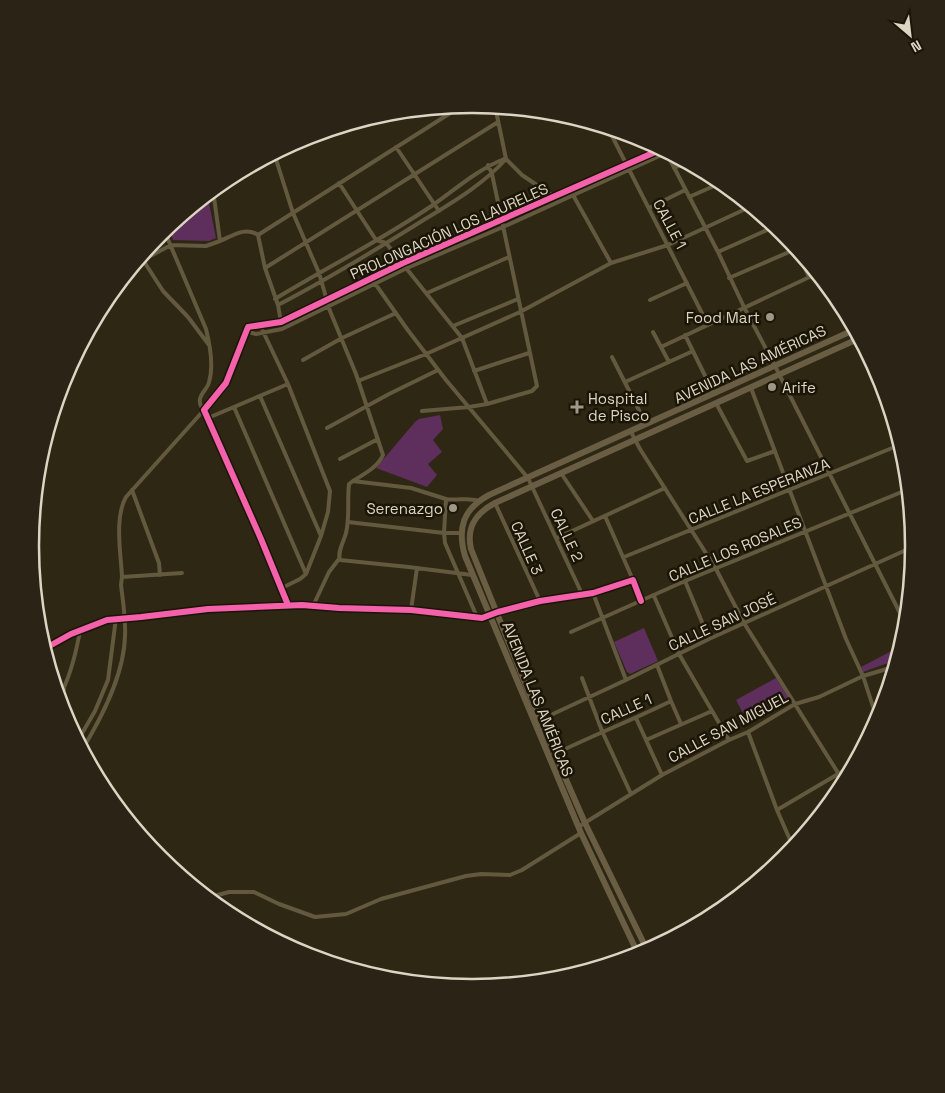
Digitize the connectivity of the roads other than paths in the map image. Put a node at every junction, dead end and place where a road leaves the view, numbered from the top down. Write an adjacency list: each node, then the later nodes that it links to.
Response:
1 (449, 114): 5 (street)
2 (496, 114): 3 (street)
3 (498, 122): 8 (street); 16 (street)
4 (611, 136): 12 (street, CALLE 1)
5 (396, 147): 16 (street); 18 (street)
6 (657, 154): 12 (street, PROLONGACIÓN LOS LAURELES)
7 (658, 155): 15 (street, PROLONGACIÓN LOS LAURELES)
8 (506, 159): 11 (street); 17 (street); 22 (street)
9 (276, 160): 31 (street)
10 (670, 160): 14 (street)
11 (488, 165): 17 (street); 26 (street)
12 (626, 165): 15 (street, CALLE 1); 22 (street, PROLONGACIÓN LOS LAURELES)
13 (679, 166): 14 (street)
14 (674, 168): 20 (street)
15 (629, 170): 21 (street, PROLONGACIÓN LOS LAURELES); 27 (street, CALLE 1)
16 (415, 174): 26 (street); 29 (street)
17 (492, 174): 30 (street); 32 (street)
18 (339, 183): 29 (street); 31 (street)
19 (714, 186): 24 (street)
20 (685, 190): 24 (street); 27 (street)
21 (573, 195): 25 (street, PROLONGACIÓN LOS LAURELES); 50 (street)
22 (554, 197): 25 (street); 32 (street, PROLONGACIÓN LOS LAURELES)
23 (214, 198): 39 (street)
24 (689, 198): 34 (street)
25 (560, 201): 33 (street, PROLONGACIÓN LOS LAURELES)
26 (434, 204): 30 (street); 38 (street)
27 (649, 208): 43 (street, CALLE 1)
28 (745, 209): 34 (street)
29 (357, 210): 38 (street); 40 (street)
30 (439, 211): 41 (street)
31 (293, 213): 36 (street); 40 (street)
32 (502, 220): 33 (street); 49 (street, PROLONGACIÓN LOS LAURELES)
33 (503, 227): 47 (street); 52 (street, PROLONGACIÓN LOS LAURELES)
34 (705, 228): 43 (street); 44 (street)
35 (768, 230): 44 (street)
36 (258, 235): 39 (street); 51 (street)
37 (168, 238): 42 (street)
38 (376, 240): 41 (street); 54 (street)
39 (220, 241): 42 (street)
40 (306, 243): 51 (street); 54 (street)
41 (386, 243): 49 (street); 58 (street)
42 (171, 245): 46 (street); 84 (street)
43 (668, 245): 50 (street); 60 (street, CALLE 1)
44 (718, 252): 57 (street)
45 (790, 252): 57 (street)
46 (151, 256)
47 (509, 257): 61 (street); 63 (street)
48 (144, 263): 84 (street)
49 (403, 263): 52 (street); 56 (street, PROLONGACIÓN LOS LAURELES)
50 (610, 263): 69 (street)
51 (265, 268): 62 (street)
52 (407, 268): 59 (street, PROLONGACIÓN LOS LAURELES); 61 (street)
53 (806, 269): 55 (street)
54 (319, 273): 58 (street); 62 (street)
55 (810, 277): 68 (street)
56 (372, 278): 59 (street, CALLE 2); 64 (street, PROLONGACIÓN LOS LAURELES)
57 (729, 278): 68 (street)
58 (322, 282): 64 (street); 66 (street)
59 (375, 283): 67 (street, PROLONGACIÓN LOS LAURELES); 70 (street, CALLE 2)
60 (687, 283): 65 (street); 73 (street, CALLE 1)
61 (427, 293): 74 (street)
62 (276, 299): 66 (street)
63 (518, 299): 69 (street); 74 (street)
64 (327, 300): 67 (street); 71 (street, PROLONGACIÓN LOS LAURELES)
65 (650, 300)
66 (278, 306): 71 (street)
67 (328, 306): 75 (street, PROLONGACIÓN LOS LAURELES); 81 (street)
68 (744, 307): 73 (street); 92 (street)
69 (520, 312): 82 (street); 87 (street)
70 (396, 313): 81 (street); 88 (street, CALLE 2)
71 (281, 322): 72 (street, PROLONGACIÓN LOS LAURELES); 75 (street)
72 (260, 324): 76 (street, PROLONGACIÓN LOS LAURELES); 79 (street)
73 (708, 324): 80 (street)
74 (452, 326): 82 (street)
75 (282, 329): 79 (street, PROLONGACIÓN LOS LAURELES)
76 (245, 332): 79 (street, PROLONGACIÓN LOS LAURELES); 109 (street)
77 (653, 332): 85 (street)
78 (849, 332): 92 (main road, AVENIDA LAS AMÉRICAS)
79 (264, 333): 98 (street)
80 (685, 335): 85 (street); 86 (street)
81 (342, 338): 90 (street); 96 (street)
82 (462, 338): 88 (street); 94 (street)
83 (854, 341): 95 (main road, AVENIDA LAS AMÉRICAS)
84 (210, 346): 109 (street)
85 (661, 347): 91 (street)
86 (693, 350): 91 (street); 101 (street)
87 (529, 353): 94 (street); 105 (street)
88 (426, 354): 93 (street, CALLE 2); 96 (street)
89 (612, 357): 97 (street)
90 (303, 360)
91 (669, 362): 97 (street)
92 (776, 366): 95 (street); 99 (main road, AVENIDA LAS AMÉRICAS)
93 (438, 370): 107 (street); 108 (street, CALLE 2)
94 (474, 371): 105 (street)
95 (780, 374): 100 (main road, AVENIDA LAS AMÉRICAS); 121 (street)
96 (358, 381): 107 (street)
97 (625, 382): 112 (street)
98 (288, 384): 103 (street); 140 (street)
99 (733, 385): 101 (main road, AVENIDA LAS AMÉRICAS); 102 (main road)
100 (751, 388): 102 (main road, AVENIDA LAS AMÉRICAS); 118 (street)
101 (714, 394): 112 (main road, AVENIDA LAS AMÉRICAS)
102 (736, 394): 104 (main road, AVENIDA LAS AMÉRICAS)
103 (260, 396): 106 (street); 140 (street)
104 (716, 403): 116 (main road, AVENIDA LAS AMÉRICAS); 118 (street)
105 (487, 404): 108 (street)
106 (234, 407): 111 (street); 151 (street)
107 (366, 407): 113 (street); 115 (street)
108 (469, 407): 110 (street); 122 (street, CALLE 2)
109 (204, 410): 111 (street); 126 (street)
110 (422, 411)
111 (208, 418): 157 (street)
112 (646, 425): 114 (main road, AVENIDA LAS AMÉRICAS)
113 (327, 428)
114 (632, 432): 116 (street); 122 (main road, AVENIDA LAS AMÉRICAS)
115 (378, 439): 119 (street); 123 (street)
116 (635, 439): 120 (main road, AVENIDA LAS AMÉRICAS); 125 (street)
117 (894, 447): 121 (street, CALLE LA ESPERANZA)
118 (775, 451): 127 (street)
119 (340, 459)
120 (561, 473): 124 (main road, AVENIDA LAS AMÉRICAS); 135 (street)
121 (830, 474): 127 (street, CALLE LA ESPERANZA); 132 (street)
122 (528, 478): 124 (street, CALLE 2); 130 (main road, AVENIDA LAS AMÉRICAS)
123 (354, 481): 129 (street); 134 (street)
124 (532, 486): 131 (main road, AVENIDA LAS AMÉRICAS); 141 (street, CALLE 2)
125 (665, 488): 133 (street); 136 (street)
126 (132, 490): 150 (street); 153 (street)
127 (790, 490): 136 (street, CALLE LA ESPERANZA); 137 (street)
128 (903, 491): 132 (street, CALLE LOS ROSALES)
129 (446, 499): 130 (street); 138 (street)
130 (479, 501): 139 (main road, AVENIDA LAS AMÉRICAS)
131 (495, 503): 162 (street, CALLE 3); 166 (main road, AVENIDA LAS AMÉRICAS)
132 (849, 514): 137 (street, CALLE LOS ROSALES); 145 (street)
133 (605, 516): 135 (street); 143 (street)
134 (348, 522): 138 (street); 144 (street)
135 (593, 522): 141 (street)
136 (692, 531): 143 (street, CALLE LA ESPERANZA); 147 (street)
137 (806, 531): 147 (street, CALLE LOS ROSALES); 156 (street)
138 (444, 533): 139 (street); 149 (street)
139 (461, 533): 152 (main road, AVENIDA LAS AMÉRICAS)
140 (321, 536): 151 (street)
141 (557, 538): 159 (street, CALLE 2)
142 (906, 550): 145 (street, CALLE SAN JOSÉ)
143 (624, 557): 154 (street)
144 (339, 558): 146 (street); 164 (street)
145 (875, 564): 156 (street, CALLE SAN JOSÉ); 168 (street)
146 (417, 568): 149 (street); 165 (street)
147 (716, 569): 155 (street, CALLE LOS ROSALES); 173 (street)
148 (182, 573): 150 (street)
149 (459, 573): 152 (street); 169 (street)
150 (160, 574): 153 (street)
151 (306, 574): 157 (street)
152 (472, 575): 167 (main road, AVENIDA LAS AMÉRICAS)
153 (122, 577): 171 (street)
154 (633, 580): 158 (street); 161 (street)
155 (685, 582): 160 (street, CALLE LOS ROSALES); 176 (street)
156 (827, 586): 173 (street, CALLE SAN JOSÉ); 181 (street)
157 (282, 588): 163 (street)
158 (593, 593): 159 (street); 172 (street)
159 (582, 594): 162 (street)
160 (654, 596): 161 (street, CALLE LOS ROSALES); 178 (street)
161 (641, 600): 172 (street, CALLE LOS ROSALES)
162 (540, 601): 166 (street)
163 (288, 605): 164 (street); 171 (street)
164 (313, 606): 165 (street)
165 (411, 610): 169 (street)
166 (498, 612): 167 (street); 191 (main road, AVENIDA LAS AMÉRICAS)
167 (490, 615): 169 (street); 205 (main road, AVENIDA LAS AMÉRICAS)
168 (901, 615)
169 (477, 617)
170 (116, 618): 171 (street); 174 (street); 195 (street)
171 (125, 618): 198 (street)
172 (601, 618): 175 (street, CALLE LOS ROSALES); 183 (street)
173 (744, 623): 176 (street, CALLE SAN JOSÉ); 187 (street)
174 (80, 630): 177 (street); 184 (street)
175 (571, 632)
176 (709, 639): 178 (street, CALLE SAN JOSÉ)
177 (51, 646)
178 (679, 654): 179 (street, CALLE SAN JOSÉ); 189 (street)
179 (656, 665): 183 (street, CALLE SAN JOSÉ); 186 (street, CALLE 1)
180 (888, 669): 181 (street, CALLE SAN MIGUEL)
181 (863, 676): 187 (street, CALLE SAN MIGUEL); 188 (street)
182 (582, 678): 185 (street)
183 (626, 680): 185 (street, CALLE SAN JOSÉ)
184 (64, 688)
185 (589, 697): 191 (street, CALLE SAN JOSÉ); 193 (street)
186 (671, 701): 190 (street, CALLE 1); 192 (street)
187 (795, 704): 194 (street, CALLE SAN MIGUEL); 201 (street)
188 (874, 710)
189 (712, 711): 192 (street); 197 (street)
190 (636, 718): 193 (street, CALLE 1); 196 (street)
191 (540, 720): 199 (main road, AVENIDA LAS AMÉRICAS)
192 (681, 724): 196 (street)
193 (602, 731): 199 (street, CALLE 1); 203 (street)
194 (748, 732): 197 (street, CALLE SAN MIGUEL); 204 (street)
195 (81, 734)
196 (646, 740): 202 (street)
197 (729, 740): 202 (street, CALLE SAN MIGUEL)
198 (86, 743)
199 (555, 754): 205 (main road, AVENIDA LAS AMÉRICAS)
200 (843, 771): 201 (street)
201 (838, 774): 204 (street)
202 (662, 775): 203 (street, CALLE SAN MIGUEL)
203 (630, 794): 205 (street, CALLE SAN MIGUEL)
204 (777, 810): 206 (street)
205 (581, 828): 207 (main road, AVENIDA LAS AMÉRICAS); 208 (main road, AVENIDA LAS AMÉRICAS); 209 (street, CALLE SAN MIGUEL)
206 (790, 841)
207 (601, 856): 208 (main road); 210 (main road, AVENIDA LAS AMÉRICAS)
208 (593, 860): 211 (main road, AVENIDA LAS AMÉRICAS)
209 (215, 896)
210 (644, 944)
211 (635, 948)

